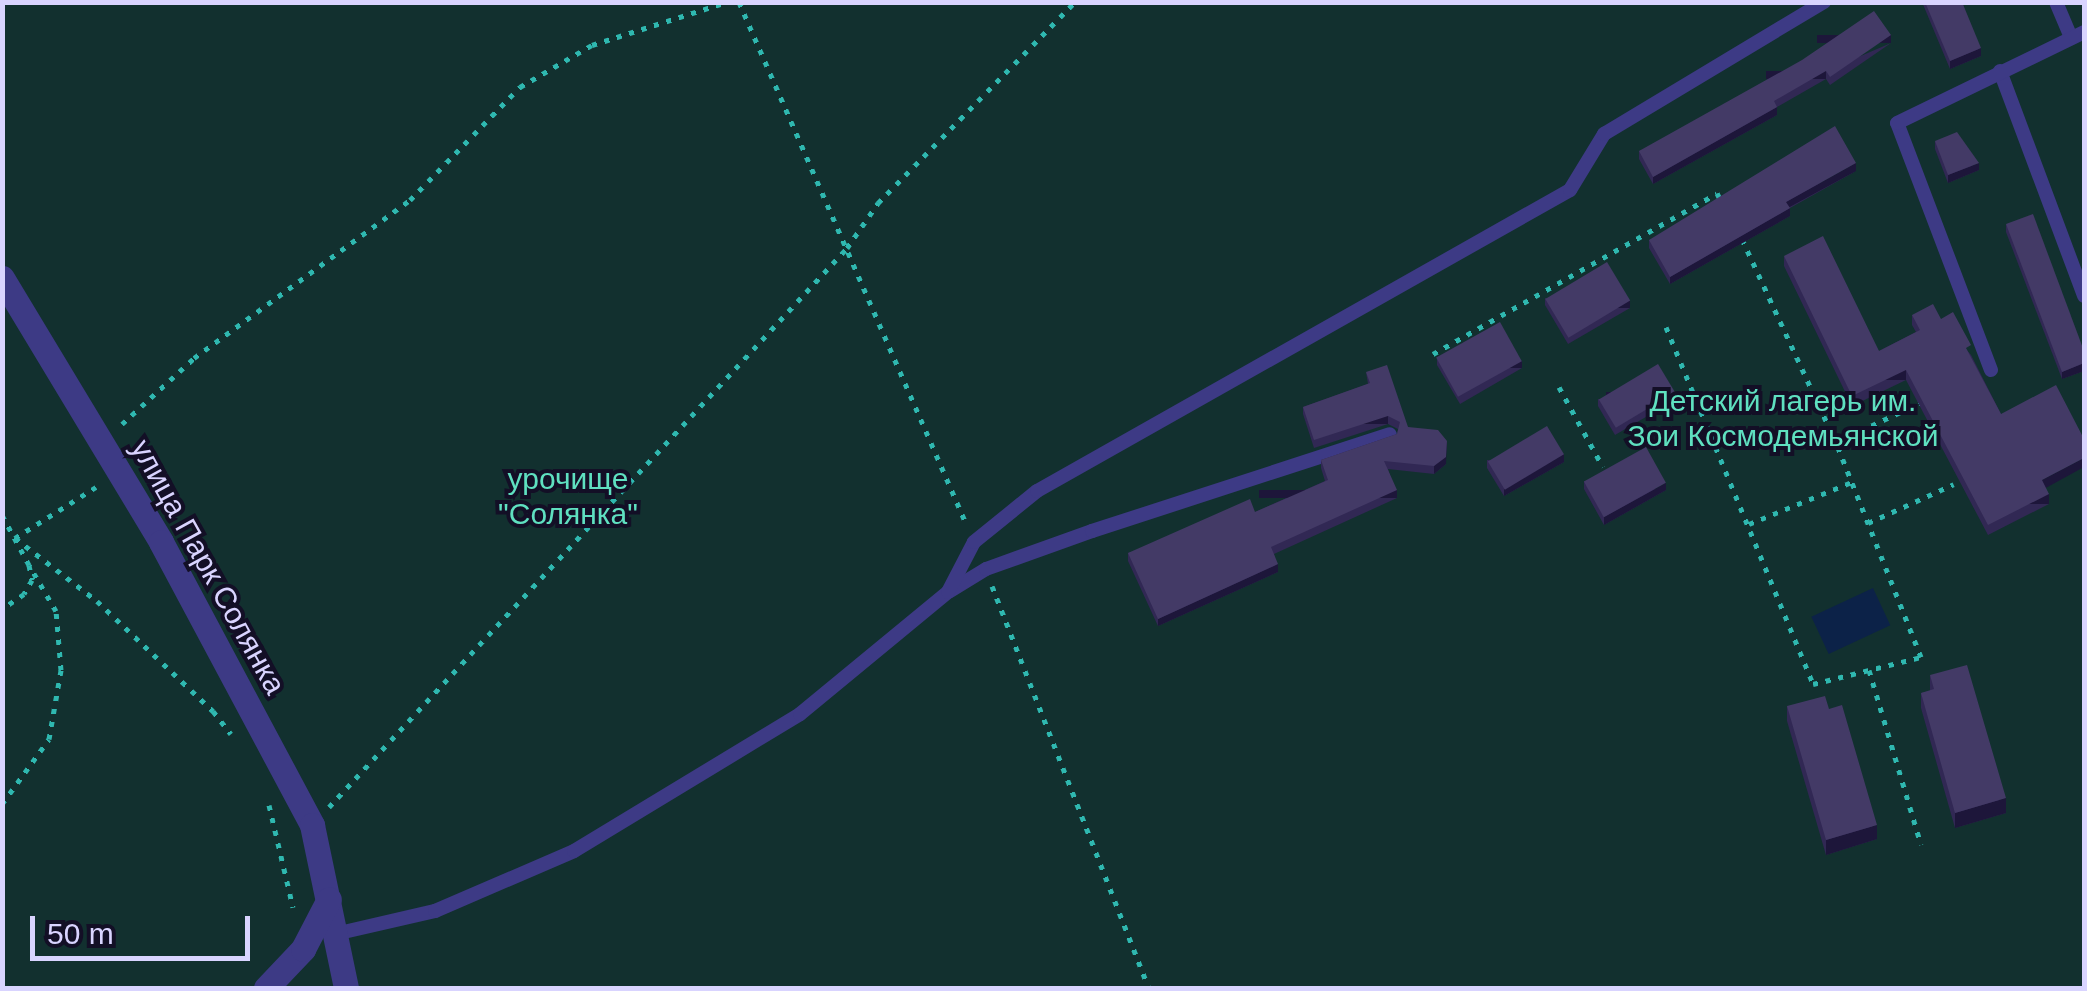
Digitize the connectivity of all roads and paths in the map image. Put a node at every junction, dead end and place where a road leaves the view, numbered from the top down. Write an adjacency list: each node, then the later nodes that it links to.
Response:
1 (727, 2): 20 (path)
2 (740, 2): 10 (path)
3 (1075, 2): 10 (path)
4 (1824, 2): 28 (lane)
5 (2056, 2): 6 (lane)
6 (2078, 35): 7 (lane)
7 (2000, 71): 12 (lane); 15 (lane)
8 (1724, 208): 14 (path)
9 (1740, 236): 19 (path)
10 (847, 248): 28 (path); 37 (path)
11 (2, 278): 20 (street, улица Парк Солянка)
12 (2084, 296)
13 (1666, 327): 27 (path)
14 (1434, 354)
15 (1992, 370)
16 (1559, 387): 21 (path)
17 (1922, 402): 19 (path)
18 (1390, 434): 30 (lane)
19 (1836, 442): 23 (path)
20 (101, 443): 22 (street, улица Парк Солянка)
21 (1604, 467)
22 (120, 472): 34 (path); 37 (street, улица Парк Солянка)
23 (1852, 482): 26 (path); 27 (path)
24 (1954, 484): 26 (path)
25 (2, 515): 29 (path)
26 (1868, 522): 33 (path)
27 (1749, 524): 33 (path)
28 (974, 542): 31 (lane)
29 (29, 565): 32 (path); 36 (path)
30 (986, 569): 31 (lane); 44 (path)
31 (948, 592): 40 (lane)
32 (2, 610)
33 (1869, 670): 38 (path)
34 (232, 737)
35 (269, 803): 41 (path)
36 (2, 804)
37 (312, 825): 39 (street, улица Парк Солянка)
38 (1921, 844)
39 (329, 899): 40 (street, улица Парк Солянка); 41 (street)
40 (335, 934): 43 (street, улица Парк Солянка)
41 (304, 949): 42 (street)
42 (266, 988)
43 (346, 988)
44 (1149, 988)

